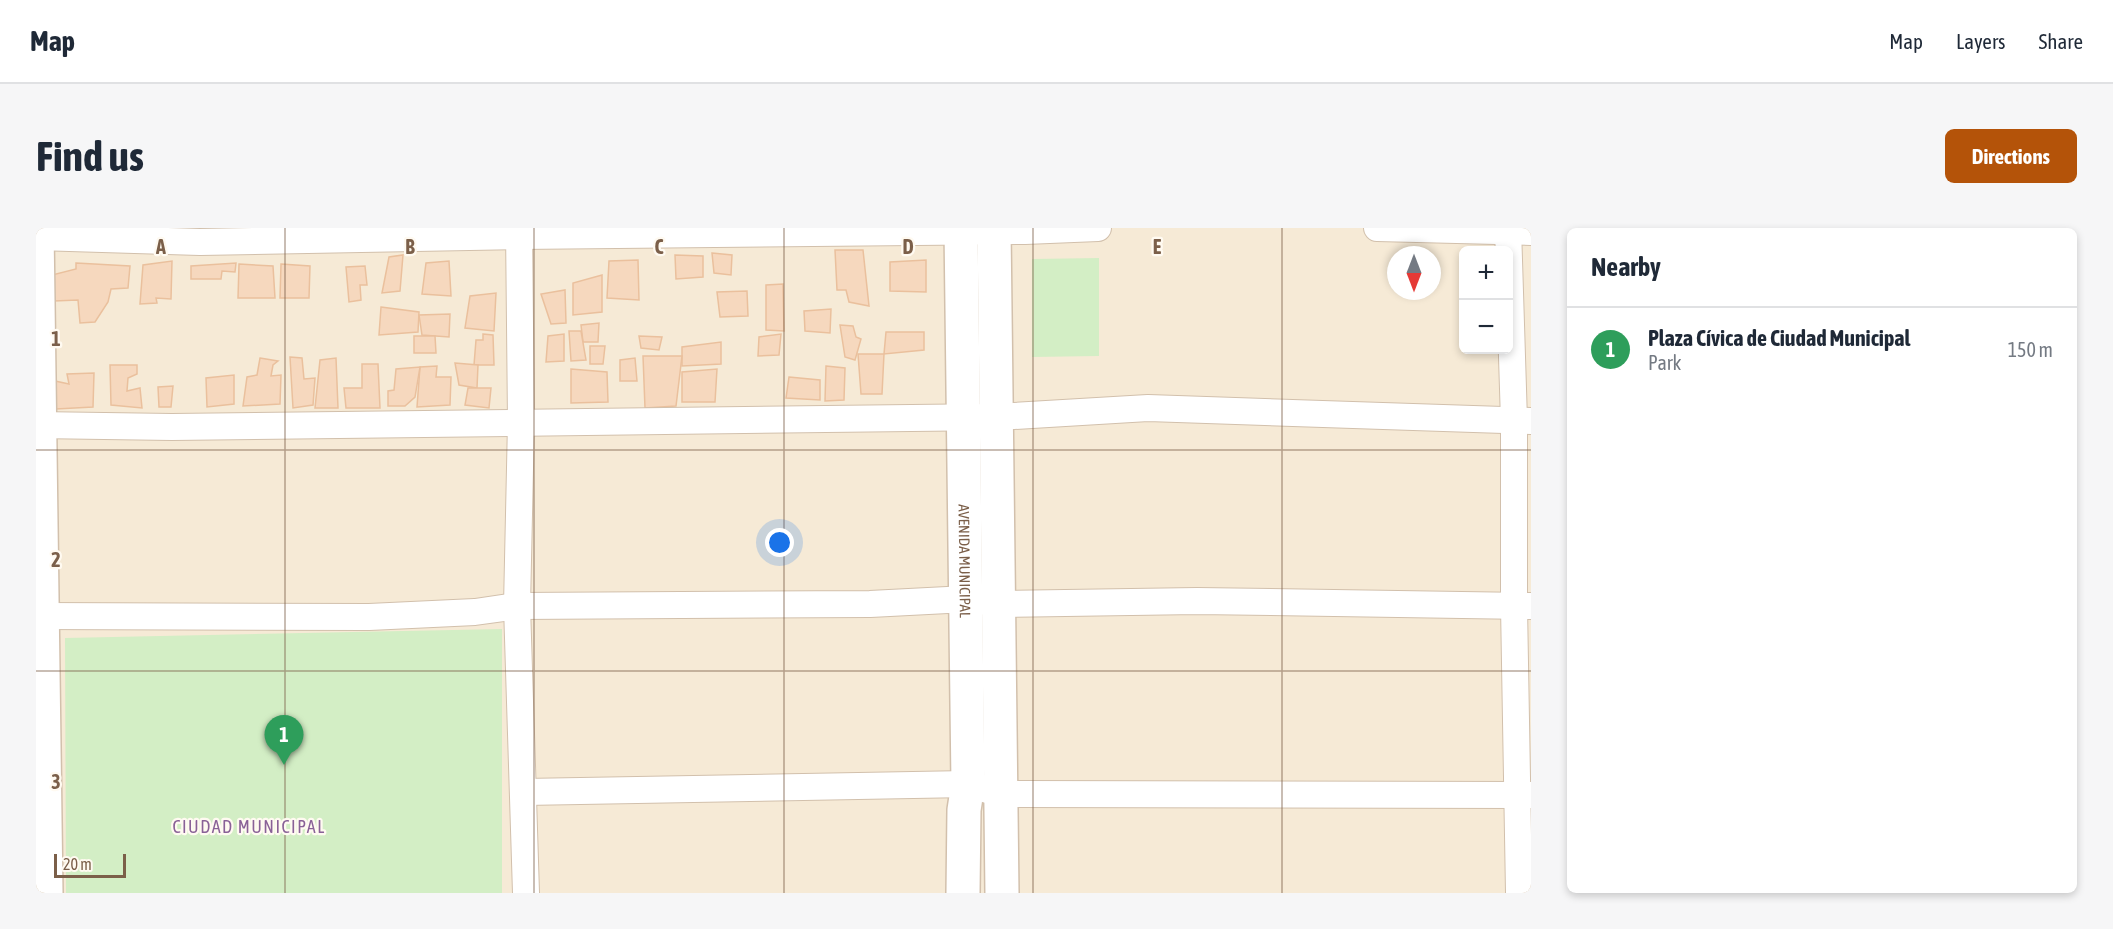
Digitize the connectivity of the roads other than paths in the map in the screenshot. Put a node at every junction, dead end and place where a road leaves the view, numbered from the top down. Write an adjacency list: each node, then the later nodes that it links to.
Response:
1 (1098, 228): 4 (street)
2 (1377, 228): 5 (street)
3 (961, 229): 4 (street); 7 (street); 8 (street, AVENIDA MUNICIPAL)
4 (994, 230): 9 (street)
5 (1516, 230): 10 (street)
6 (37, 232): 7 (street); 12 (street)
7 (519, 232): 11 (street)
8 (964, 417): 9 (street); 11 (street); 13 (street, AVENIDA MUNICIPAL)
9 (997, 417): 10 (street); 14 (street)
10 (1523, 421): 16 (street)
11 (520, 422): 12 (street); 15 (street)
12 (38, 425): 17 (street)
13 (967, 599): 14 (street); 15 (street); 18 (street, AVENIDA MUNICIPAL)
14 (1000, 604): 16 (street); 20 (street)
15 (517, 606): 17 (street); 19 (street)
16 (1522, 606): 21 (street)
17 (40, 617): 22 (street)
18 (968, 784): 19 (street); 20 (street); 24 (street, AVENIDA MUNICIPAL)
19 (524, 792): 23 (street)
20 (1001, 794): 21 (street); 25 (street)
21 (1524, 795): 26 (street)
22 (46, 893)
23 (526, 893)
24 (963, 893)
25 (1002, 893)
26 (1519, 893)

